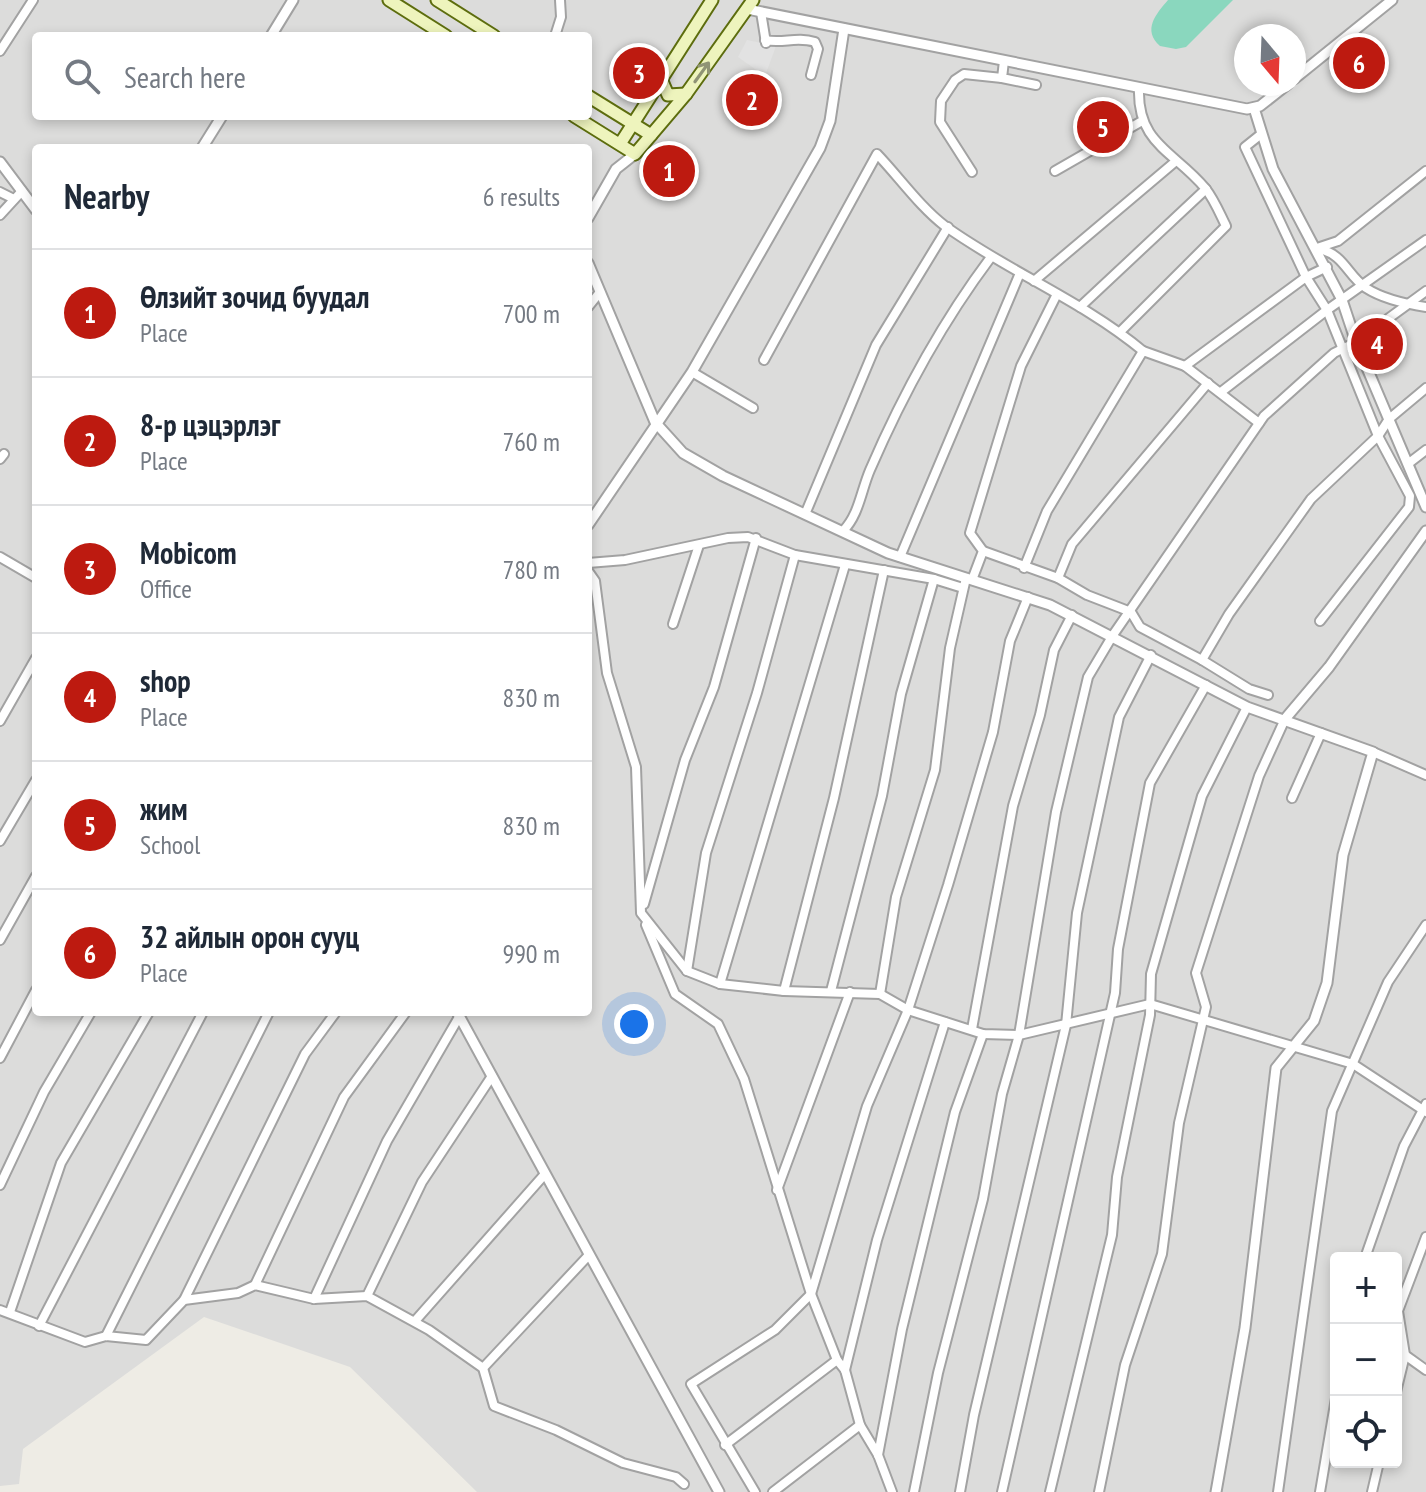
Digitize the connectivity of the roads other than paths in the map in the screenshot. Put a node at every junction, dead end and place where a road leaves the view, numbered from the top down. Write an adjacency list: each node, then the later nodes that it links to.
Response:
1 (33, 0): 15 (street)
2 (293, 0): 11 (street)
3 (389, 0): 12 (main road)
4 (437, 0): 13 (main road)
5 (560, 0): 14 (street)
6 (712, 0): 20 (main road)
7 (1386, 2): 17 (street)
8 (750, 5): 9 (street); 23 (main road, one-way to 8)
9 (761, 12): 10 (street); 18 (street)
10 (844, 29): 16 (street); 73 (street)
11 (273, 32)
12 (440, 32)
13 (488, 32)
14 (556, 32)
15 (0, 51)
16 (1004, 61): 19 (street); 22 (street)
17 (1306, 69)
18 (811, 75)
19 (1002, 78): 21 (street); 41 (street)
20 (661, 79): 23 (main road); 30 (main road)
21 (1036, 85)
22 (1139, 88): 26 (street); 29 (street)
23 (686, 94): 31 (main road)
24 (1271, 96): 26 (street)
25 (592, 98): 30 (main road)
26 (1254, 108): 32 (street)
27 (220, 120): 33 (street)
28 (581, 120): 34 (main road)
29 (1142, 121): 36 (street); 39 (street)
30 (633, 124): 31 (main road); 34 (main road)
31 (651, 135): 35 (main road)
32 (1260, 135): 50 (street); 55 (street)
33 (204, 144)
34 (620, 144): 35 (main road); 38 (street)
35 (635, 154): 38 (street)
36 (1176, 161): 42 (street); 56 (street)
37 (0, 162): 44 (street)
38 (616, 169): 46 (street)
39 (1055, 171)
40 (1426, 171): 50 (street)
41 (972, 172)
42 (1206, 189): 64 (street); 67 (street)
43 (0, 192): 44 (street)
44 (18, 195): 45 (street); 47 (street)
45 (32, 207)
46 (592, 211)
47 (0, 215)
48 (948, 227): 51 (street); 71 (street); 85 (street)
49 (1426, 240): 57 (street)
50 (1317, 248): 52 (street); 57 (street)
51 (991, 257): 54 (street); 87 (street)
52 (1327, 267): 55 (street); 61 (street)
53 (592, 273): 59 (street)
54 (1020, 273): 56 (street); 94 (street)
55 (1306, 277): 66 (street); 72 (street)
56 (1034, 281): 60 (street)
57 (1363, 286): 61 (street); 63 (street)
58 (1426, 291): 63 (street)
59 (600, 292): 62 (street); 79 (street)
60 (1057, 294): 64 (street); 91 (street)
61 (1342, 300): 66 (street); 68 (street)
62 (592, 302)
63 (1409, 304): 65 (street); 68 (street)
64 (1080, 307): 67 (street)
65 (1426, 307)
66 (1327, 310): 69 (street); 76 (street)
67 (1120, 332): 70 (street)
68 (1356, 342): 69 (street); 78 (street)
69 (1344, 348): 80 (street); 81 (street)
70 (1143, 351): 72 (street); 97 (street)
71 (764, 360)
72 (1185, 366): 74 (street)
73 (692, 372): 77 (street); 79 (street)
74 (1208, 383): 76 (street); 101 (street)
75 (1426, 388): 78 (street)
76 (1221, 392): 80 (street)
77 (753, 408)
78 (1389, 419): 81 (street); 83 (street)
79 (655, 422): 85 (street); 86 (street)
80 (1259, 423): 105 (street)
81 (1378, 436): 107 (street); 111 (street)
82 (1426, 450): 83 (street)
83 (1409, 463): 84 (street)
84 (1426, 507)
85 (806, 512): 87 (street)
86 (592, 519)
87 (843, 531): 94 (street)
88 (1426, 531): 116 (street)
89 (756, 538): 90 (street); 92 (street); 125 (street)
90 (699, 545): 95 (street); 108 (street)
91 (983, 551): 97 (street); 103 (street)
92 (795, 555): 96 (street); 128 (street)
93 (0, 557): 99 (street)
94 (900, 557): 103 (street)
95 (592, 562)
96 (845, 565): 98 (street); 129 (street)
97 (1024, 568): 101 (street)
98 (884, 570): 102 (street); 130 (street)
99 (32, 576)
100 (592, 577): 125 (street)
101 (1058, 578): 105 (street)
102 (934, 579): 103 (street); 131 (street)
103 (967, 582): 104 (street); 133 (street)
104 (1028, 597): 106 (street); 136 (street)
105 (1131, 612): 109 (street); 111 (street)
106 (1072, 615): 109 (street); 149 (street)
107 (1320, 621)
108 (673, 624)
109 (1113, 635): 110 (street); 151 (street)
110 (1151, 655): 113 (street); 148 (street)
111 (1202, 660): 114 (street)
112 (32, 665): 117 (street)
113 (1206, 685): 115 (street); 145 (street)
114 (1268, 695)
115 (1247, 707): 116 (street); 135 (street)
116 (1285, 719): 118 (street); 146 (street)
117 (0, 721)
118 (1321, 733): 119 (street); 122 (street)
119 (1373, 752): 120 (street); 152 (street)
120 (1426, 775)
121 (32, 787): 123 (street)
122 (1292, 798)
123 (0, 841)
124 (32, 883): 127 (street)
125 (641, 913): 128 (street); 159 (street)
126 (1426, 925): 154 (street)
127 (0, 940)
128 (687, 971): 129 (street)
129 (720, 984): 130 (street)
130 (784, 991): 131 (street)
131 (831, 991): 132 (street)
132 (850, 992): 133 (street); 159 (street)
133 (880, 994): 136 (street)
134 (32, 998): 153 (street)
135 (1150, 1004): 145 (street); 146 (street); 192 (street)
136 (908, 1010): 147 (street); 164 (street)
137 (89, 1016): 158 (street)
138 (147, 1016): 168 (street)
139 (201, 1016): 170 (street)
140 (267, 1016): 171 (street)
141 (333, 1016): 167 (street)
142 (403, 1016): 163 (street)
143 (457, 1016): 166 (street)
144 (459, 1016): 155 (street)
145 (1109, 1016): 148 (street); 191 (street)
146 (1203, 1020): 152 (street); 193 (street)
147 (945, 1022): 149 (street); 176 (street)
148 (1066, 1025): 151 (street); 190 (street)
149 (972, 1029): 150 (street)
150 (983, 1034): 151 (street); 181 (street)
151 (1019, 1035): 189 (street)
152 (1297, 1045): 154 (street); 194 (street)
153 (0, 1058)
154 (1353, 1064): 156 (street); 195 (street)
155 (492, 1076): 157 (street); 165 (street)
156 (1425, 1108): 161 (street)
157 (545, 1174): 162 (street); 169 (street)
158 (0, 1185)
159 (777, 1192): 164 (street)
160 (1426, 1237): 172 (street)
161 (1367, 1252)
162 (588, 1256): 175 (street); 185 (street)
163 (255, 1285): 166 (street); 167 (street)
164 (811, 1294): 173 (street); 180 (street)
165 (367, 1296): 166 (street); 169 (street)
166 (314, 1299)
167 (184, 1300): 171 (street)
168 (5, 1311): 170 (street)
169 (415, 1321): 175 (street)
170 (39, 1326): 171 (street)
171 (106, 1336)
172 (1405, 1355): 174 (street); 177 (street)
173 (837, 1360): 176 (street); 180 (street)
174 (1402, 1367)
175 (483, 1368): 183 (street)
176 (845, 1370): 178 (street)
177 (1426, 1370)
178 (860, 1425): 181 (street); 187 (street)
179 (1330, 1433): 196 (street)
180 (725, 1445): 186 (street)
181 (878, 1455): 184 (street)
182 (1378, 1468): 197 (street)
183 (684, 1484)
184 (889, 1489): 188 (street)
185 (719, 1492)
186 (755, 1492)
187 (773, 1492)
188 (878, 1492)
189 (914, 1492)
190 (960, 1492)
191 (1002, 1492)
192 (1050, 1492)
193 (1099, 1492)
194 (1216, 1492)
195 (1278, 1492)
196 (1320, 1492)
197 (1372, 1492)

